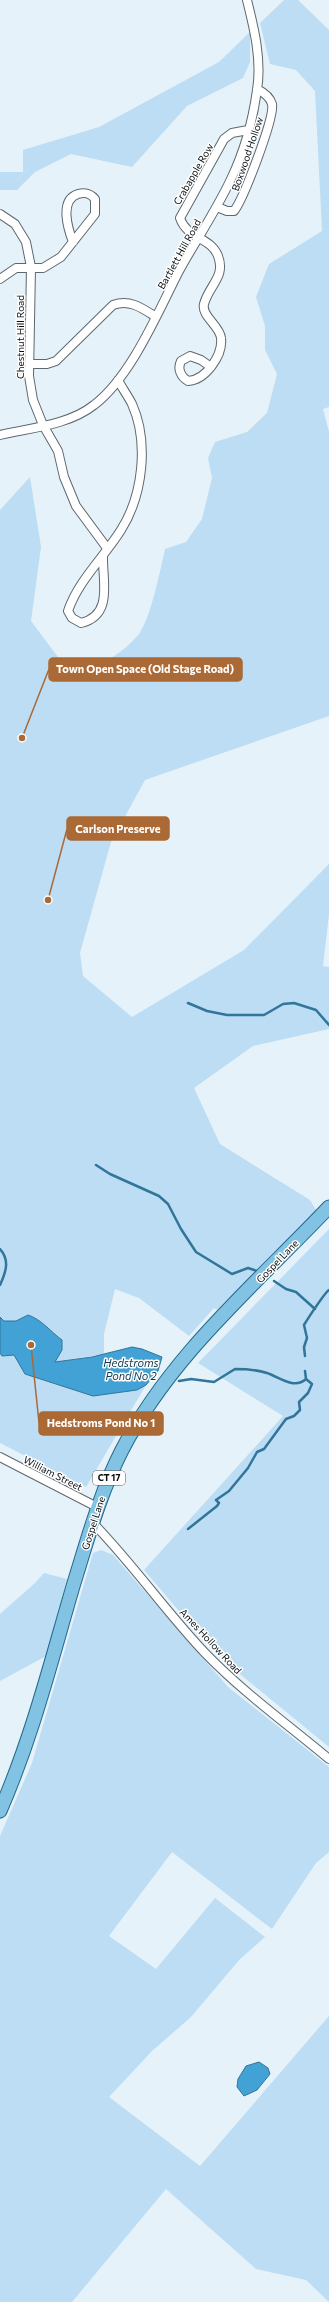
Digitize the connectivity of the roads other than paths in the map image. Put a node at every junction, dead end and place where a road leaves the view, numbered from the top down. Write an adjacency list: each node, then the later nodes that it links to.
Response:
1 (247, 0): 2 (street, Bartlett Hill Road)
2 (258, 89): 3 (street, Bartlett Hill Road); 4 (street, Boxwood Hollow)
3 (248, 130): 4 (street, Bartlett Hill Road); 6 (street, Crabapple Row)
4 (217, 207): 6 (street, Bartlett Hill Road)
5 (0, 214): 8 (street, Chestnut Hill Road)
6 (199, 238): 10 (street, Bartlett Hill Road); 12 (street, Crabapple Row)
7 (73, 242): 7 (street); 8 (street)
8 (31, 267): 9 (street); 11 (street, Chestnut Hill Road)
9 (0, 279)
10 (156, 317): 11 (street); 13 (street, Bartlett Hill Road)
11 (29, 364): 14 (street, Chestnut Hill Road)
12 (211, 367)
13 (118, 380): 14 (street, Bartlett Hill Road); 16 (street)
14 (43, 425): 15 (street, Bartlett Hill Road); 16 (street, Chestnut Hill Road)
15 (0, 435)
16 (105, 552): 16 (street)
17 (329, 1207): 19 (main road, Gospel Lane / CT 17)
18 (0, 1457): 19 (street, William Street)
19 (97, 1507): 20 (main road, Gospel Lane / CT 17)
20 (92, 1522): 21 (street, Ames Hollow Road); 22 (main road, Gospel Lane / CT 17)
21 (329, 1759)
22 (0, 1810)

